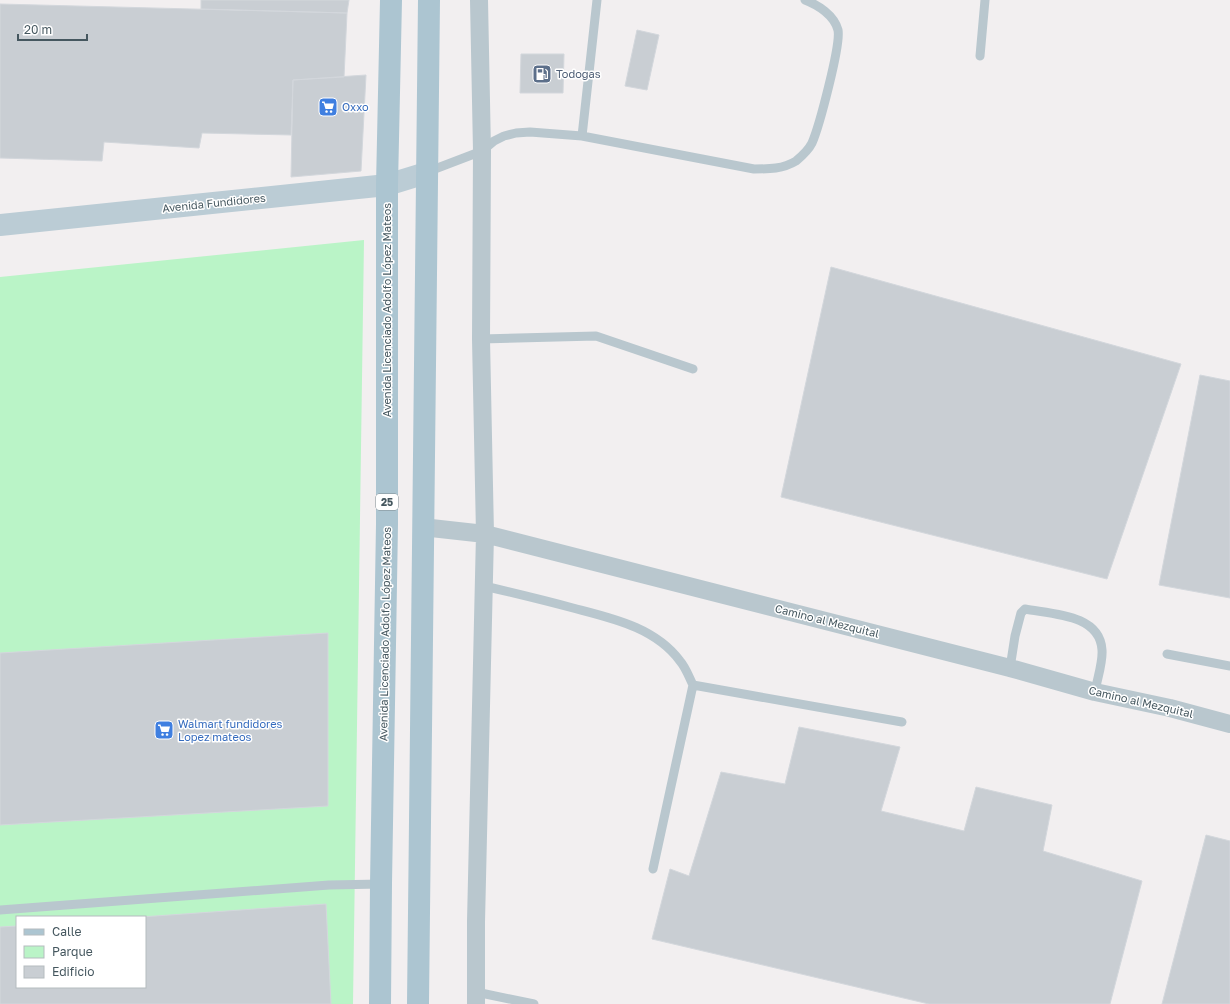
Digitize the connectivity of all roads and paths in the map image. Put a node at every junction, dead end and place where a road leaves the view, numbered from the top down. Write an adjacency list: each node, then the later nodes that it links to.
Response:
1 (390, 0): 11 (main road, Avenida Licenciado Adolfo López Mateos / 25)
2 (429, 0): 10 (main road)
3 (479, 0): 9 (street)
4 (597, 0): 8 (lane)
5 (805, 0): 8 (lane)
6 (985, 0): 7 (lane)
7 (980, 56)
8 (582, 136): 9 (lane)
9 (482, 151): 10 (lane); 13 (street)
10 (426, 172): 11 (street, Avenida Fundidores); 15 (main road)
11 (387, 186): 12 (street, Avenida Fundidores); 26 (main road, Avenida Licenciado Adolfo López Mateos / 25)
12 (0, 225)
13 (482, 339): 14 (lane); 16 (street)
14 (692, 369)
15 (422, 527): 16 (street, Camino al Mezquital); 30 (main road)
16 (485, 534): 17 (street); 20 (street, Camino al Mezquital)
17 (484, 586): 21 (lane); 28 (street)
18 (1167, 654): 19 (lane)
19 (1230, 666)
20 (1010, 668): 22 (street, Camino al Mezquital); 22 (lane)
21 (693, 685): 23 (lane); 25 (lane)
22 (1095, 692): 24 (street, Camino al Mezquital)
23 (902, 722)
24 (1230, 724)
25 (653, 869)
26 (381, 884): 27 (lane); 29 (main road, Avenida Licenciado Adolfo López Mateos / 25)
27 (0, 910)
28 (476, 998): 31 (lane)
29 (380, 1004)
30 (418, 1004)
31 (534, 1004)

